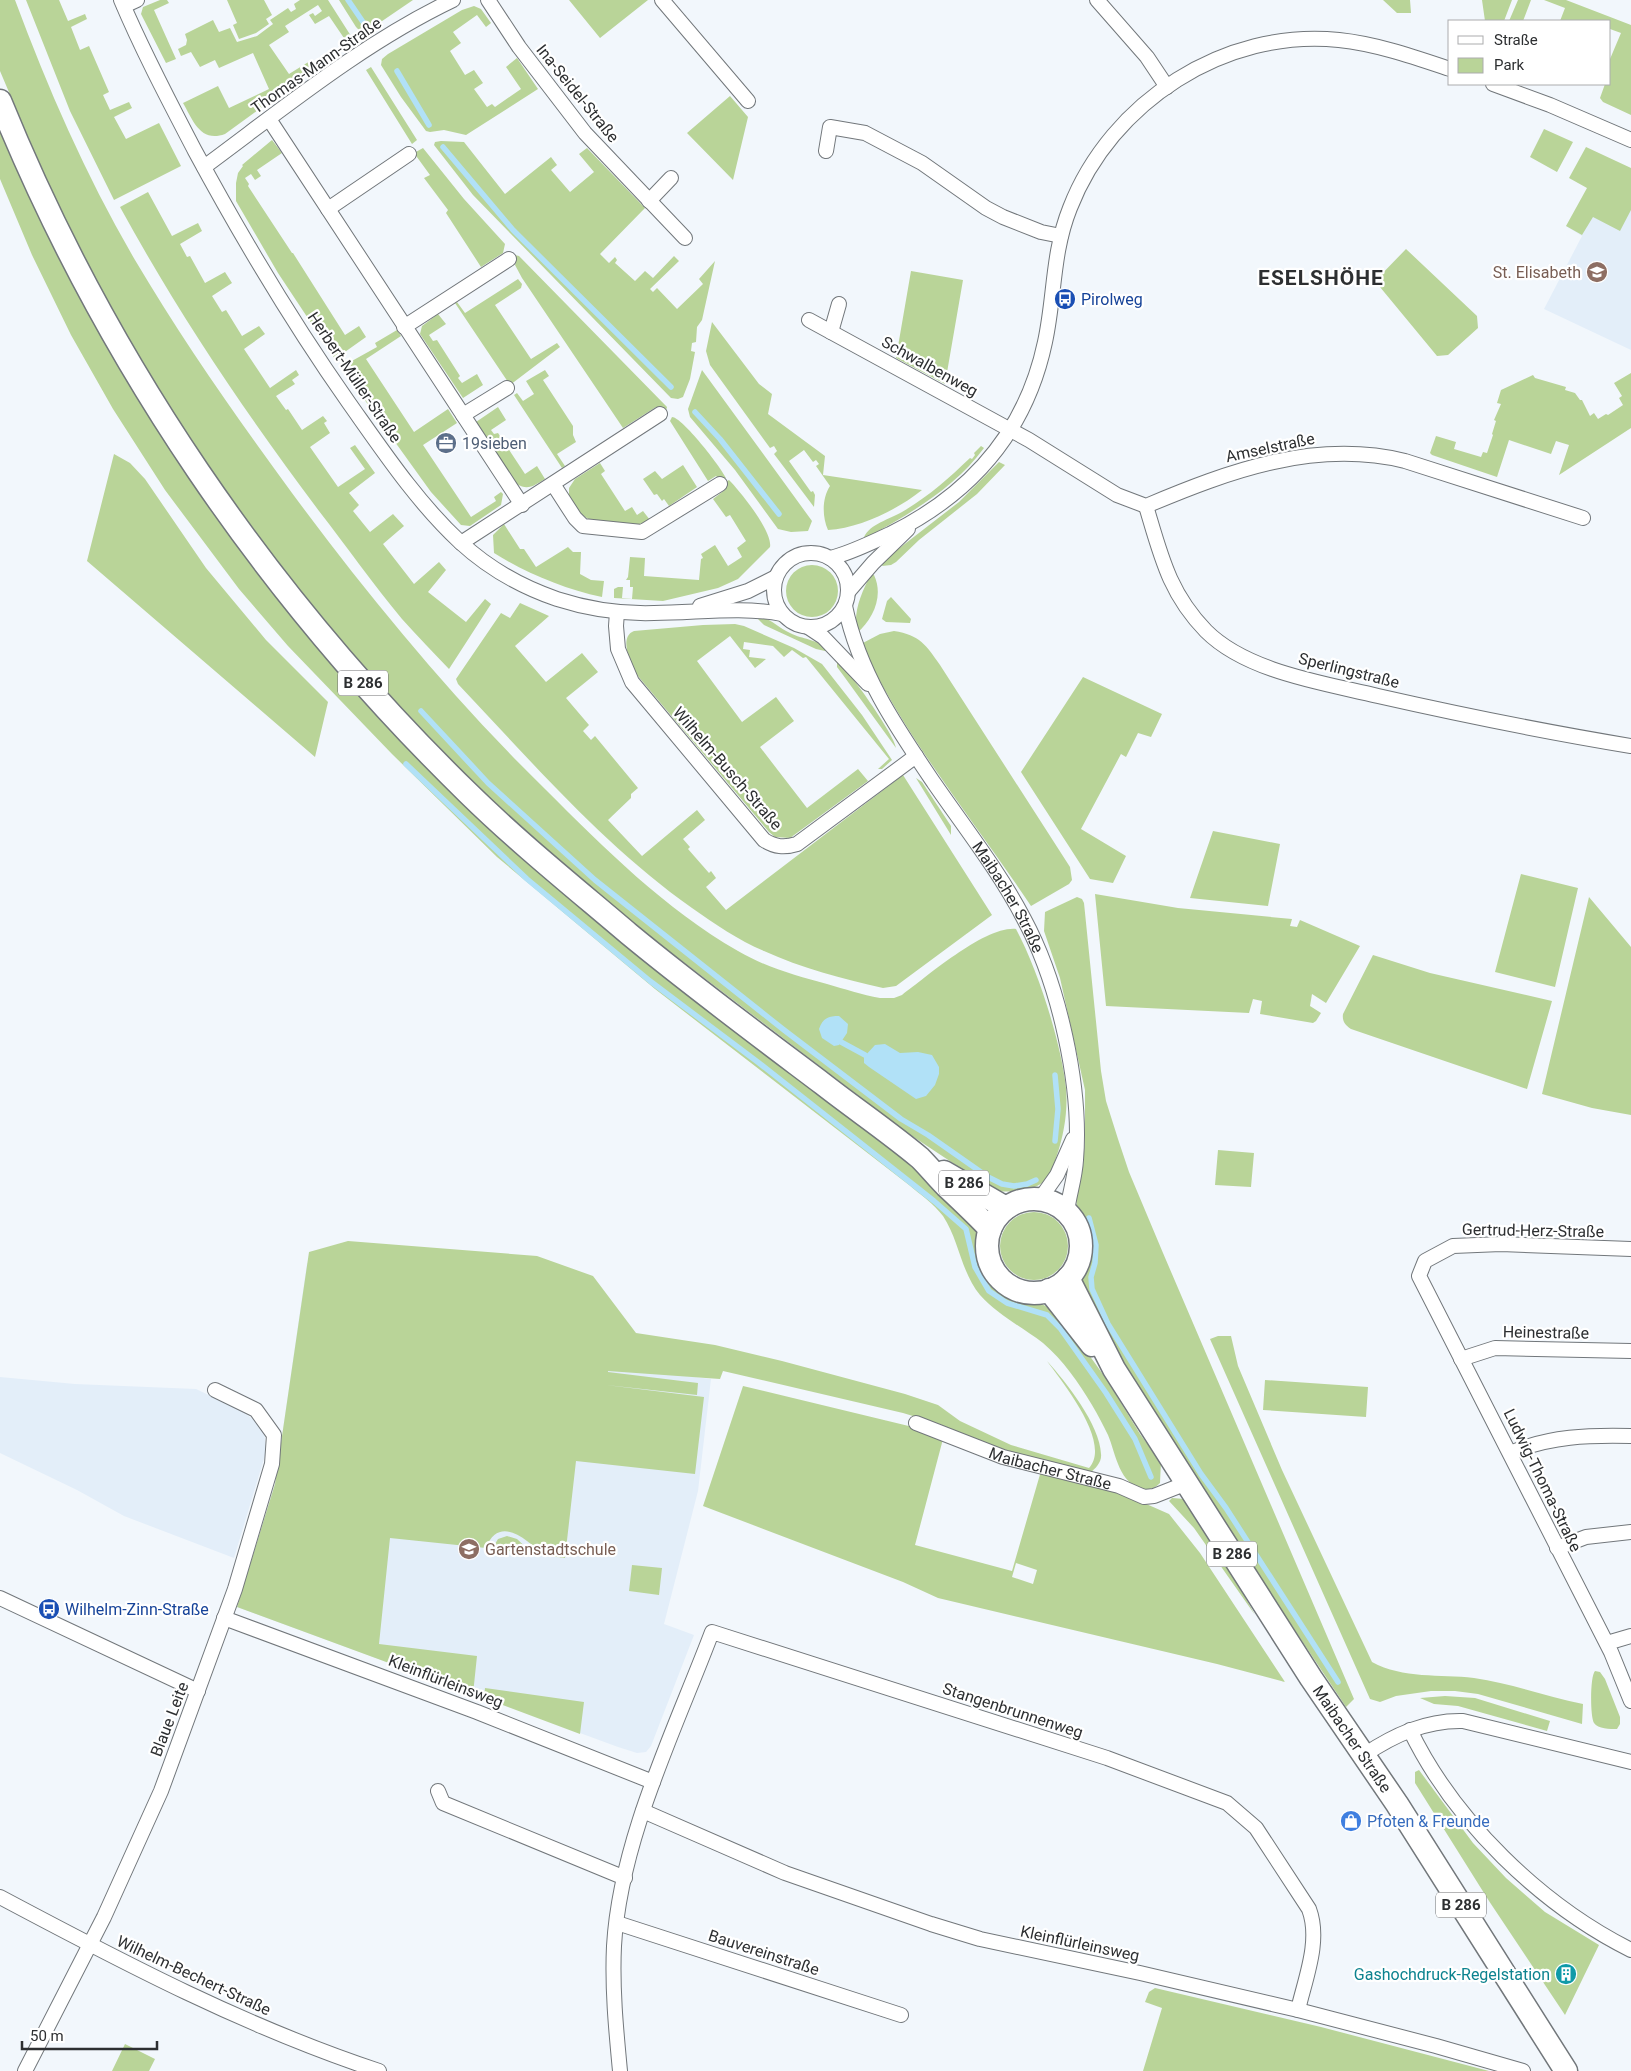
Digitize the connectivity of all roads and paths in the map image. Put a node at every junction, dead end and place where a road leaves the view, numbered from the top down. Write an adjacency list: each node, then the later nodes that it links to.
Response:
1 (137, 0): 6 (street, Herbert-Müller-Straße)
2 (453, 0): 12 (street, Thomas-Mann-Straße)
3 (488, 0): 18 (street, Ina-Seidel-Straße)
4 (662, 0): 11 (street)
5 (1097, 0): 9 (street)
6 (123, 3): 16 (street, Herbert-Müller-Straße)
7 (1448, 68): 9 (street)
8 (1496, 85): 13 (street)
9 (1167, 87): 20 (street)
10 (0, 101): 49 (main road, B 286)
11 (748, 101)
12 (269, 119): 16 (street, Thomas-Mann-Straße); 19 (street)
13 (1631, 140)
14 (826, 150): 20 (street)
15 (410, 154): 19 (street)
16 (204, 167): 37 (street, Herbert-Müller-Straße)
17 (671, 178): 18 (street)
18 (649, 201): 21 (street, Ina-Seidel-Straße)
19 (328, 209): 25 (street)
20 (1060, 236): 30 (street)
21 (685, 238)
22 (509, 259): 25 (street)
23 (839, 304): 26 (street)
24 (809, 320): 26 (street, Schwalbenweg)
25 (404, 327): 29 (street)
26 (832, 332): 30 (street, Schwalbenweg)
27 (507, 388): 29 (street)
28 (660, 414): 31 (street)
29 (463, 415): 33 (street)
30 (1012, 430): 34 (street); 36 (street)
31 (553, 484): 32 (street); 33 (street)
32 (720, 484)
33 (522, 504): 37 (street)
34 (1146, 506): 35 (street, Amselstraße); 46 (street, Sperlingstraße)
35 (1583, 518)
36 (918, 520): 38 (street); 40 (street)
37 (461, 543): 42 (street, Herbert-Müller-Straße)
38 (830, 558): 39 (street, Herbert-Müller-Straße); 40 (street)
39 (776, 577): 41 (street, Herbert-Müller-Straße); 43 (street)
40 (846, 599): 44 (street); 45 (street, Maibacher Straße)
41 (686, 611): 42 (street, Herbert-Müller-Straße); 43 (street, Herbert-Müller-Straße)
42 (617, 612): 47 (street, Wilhelm-Busch-Straße)
43 (782, 614): 44 (street, Herbert-Müller-Straße)
44 (808, 627): 45 (street, Maibacher Straße)
45 (875, 692): 47 (street, Maibacher Straße)
46 (1631, 746)
47 (916, 756): 48 (street, Maibacher Straße)
48 (1076, 1129): 50 (street, Maibacher Straße); 52 (street, Maibacher Straße)
49 (921, 1159): 51 (main road, B 286); 53 (main road, B 286)
50 (1040, 1199): 51 (main road, B 286); 52 (main road)
51 (1006, 1208): 53 (main road, B 286)
52 (1067, 1212): 56 (main road)
53 (990, 1229): 57 (main road)
54 (1631, 1249): 55 (street, Gertrud-Herz-Straße)
55 (1419, 1276): 59 (street, Ludwig-Thoma-Straße)
56 (1068, 1278): 57 (main road); 60 (main road, Maibacher Straße / B 286)
57 (1048, 1290): 60 (main road, Maibacher Straße / B 286)
58 (1631, 1351): 59 (street, Heinestraße)
59 (1461, 1359): 64 (street, Ludwig-Thoma-Straße)
60 (1114, 1369): 65 (main road, Maibacher Straße / B 286)
61 (215, 1390): 69 (street, Blaue Leite)
62 (916, 1423): 65 (street, Maibacher Straße)
63 (1631, 1436): 64 (street)
64 (1510, 1452): 67 (street, Ludwig-Thoma-Straße)
65 (1187, 1483): 75 (main road, Maibacher Straße / B 286)
66 (1631, 1532): 67 (street)
67 (1557, 1548): 71 (street, Ludwig-Thoma-Straße)
68 (0, 1598): 72 (street)
69 (224, 1618): 72 (street, Blaue Leite); 77 (street, Kleinflürleinsweg)
70 (1631, 1636): 71 (street)
71 (1607, 1643): 73 (street, Ludwig-Thoma-Straße)
72 (198, 1691): 83 (street, Blaue Leite)
73 (1631, 1701)
74 (1410, 1730): 75 (street); 76 (street); 84 (street)
75 (1364, 1755): 91 (main road, Maibacher Straße / B 286)
76 (1631, 1762)
77 (653, 1782): 79 (street); 85 (street, Stangenbrunnenweg)
78 (438, 1791): 80 (street)
79 (643, 1811): 80 (street); 85 (street, Kleinflürleinsweg)
80 (625, 1878): 82 (street)
81 (0, 1897): 83 (street, Wilhelm-Bechert-Straße)
82 (617, 1923): 86 (street, Bauvereinstraße); 89 (street)
83 (91, 1945): 87 (street, Blaue Leite); 88 (street, Wilhelm-Bechert-Straße)
84 (1631, 1950)
85 (1298, 2010): 90 (street, Kleinflürleinsweg)
86 (901, 2015)
87 (25, 2071)
88 (380, 2071)
89 (620, 2071)
90 (1522, 2071)
91 (1566, 2071)

